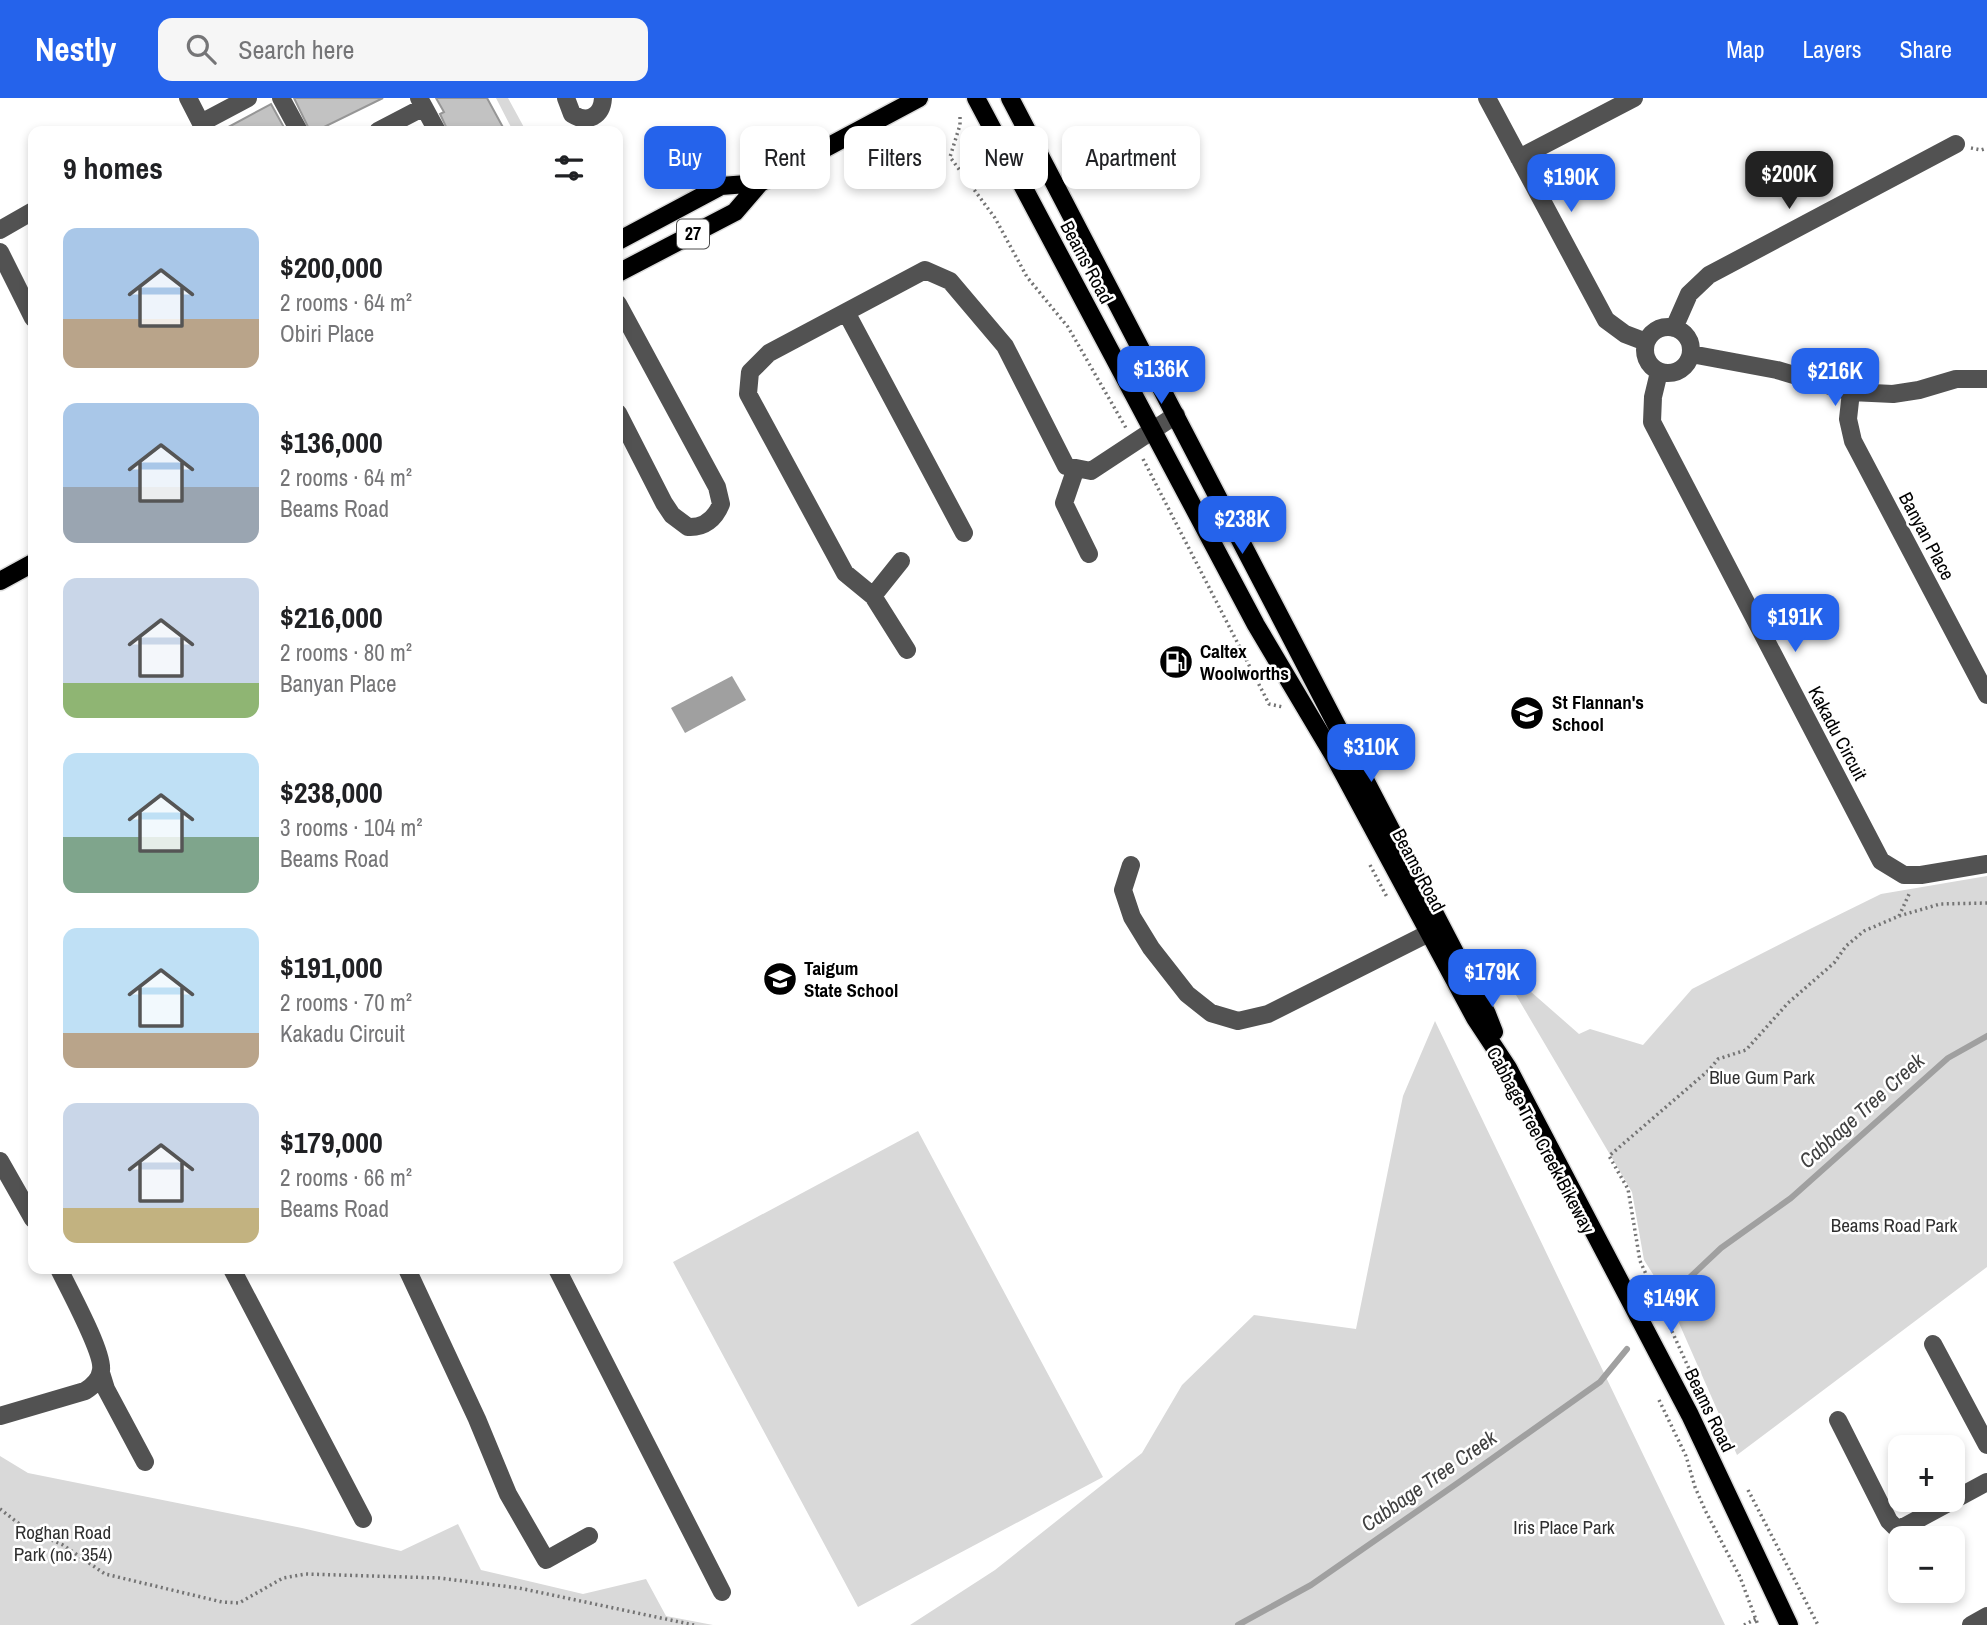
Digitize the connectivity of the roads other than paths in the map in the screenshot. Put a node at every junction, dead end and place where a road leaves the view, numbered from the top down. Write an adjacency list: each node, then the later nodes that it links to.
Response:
1 (188, 98): 12 (street)
2 (248, 98): 13 (street)
3 (281, 98): 14 (street)
4 (566, 98): 5 (street)
5 (603, 98)
6 (919, 98): 18 (main road, 27)
7 (976, 98): 38 (main road, Beams Road)
8 (1010, 98): 36 (main road, Beams Road)
9 (1488, 98): 19 (street)
10 (1634, 98): 19 (street)
11 (422, 103): 15 (street); 16 (street)
12 (202, 126)
13 (205, 126)
14 (296, 126)
15 (386, 126)
16 (434, 126)
17 (1956, 144): 30 (street)
18 (830, 146)
19 (1519, 158): 31 (street)
20 (740, 185): 24 (main road, 27)
21 (755, 189): 26 (main road, 27)
22 (28, 214): 23 (street)
23 (0, 230)
24 (623, 238)
25 (0, 252): 27 (street)
26 (623, 270)
27 (28, 308)
28 (846, 312): 39 (street); 40 (street); 45 (street)
29 (623, 313): 37 (street)
30 (1674, 328): 31 (street); 32 (street)
31 (1646, 342): 33 (street)
32 (1691, 354): 33 (street); 35 (street)
33 (1658, 372): 48 (street, Kakadu Circuit)
34 (1987, 379): 35 (street)
35 (1851, 392): 47 (street, Banyan Place)
36 (1176, 415): 38 (street); 51 (main road, Beams Road)
37 (623, 422)
38 (1153, 431): 39 (street); 50 (main road, Beams Road)
39 (1076, 468): 41 (street)
40 (964, 533)
41 (1089, 554)
42 (901, 561): 45 (street)
43 (28, 566): 44 (main road)
44 (0, 581)
45 (873, 596): 46 (street)
46 (907, 650)
47 (1987, 695)
48 (1987, 864)
49 (1131, 865): 50 (street)
50 (1429, 933): 51 (main road, Beams Road)
51 (1508, 1068): 69 (main road, Beams Road)
52 (0, 1161): 53 (street)
53 (28, 1210)
54 (61, 1274): 59 (street)
55 (235, 1274): 65 (street)
56 (409, 1274): 66 (street)
57 (560, 1274): 67 (street)
58 (1933, 1344): 62 (street)
59 (101, 1373): 60 (street); 63 (street)
60 (0, 1416)
61 (1838, 1420): 64 (street)
62 (1987, 1445)
63 (145, 1462)
64 (1987, 1482)
65 (363, 1519)
66 (589, 1536)
67 (722, 1591)
68 (1987, 1616): 70 (street)
69 (1789, 1625)
70 (1971, 1625)

